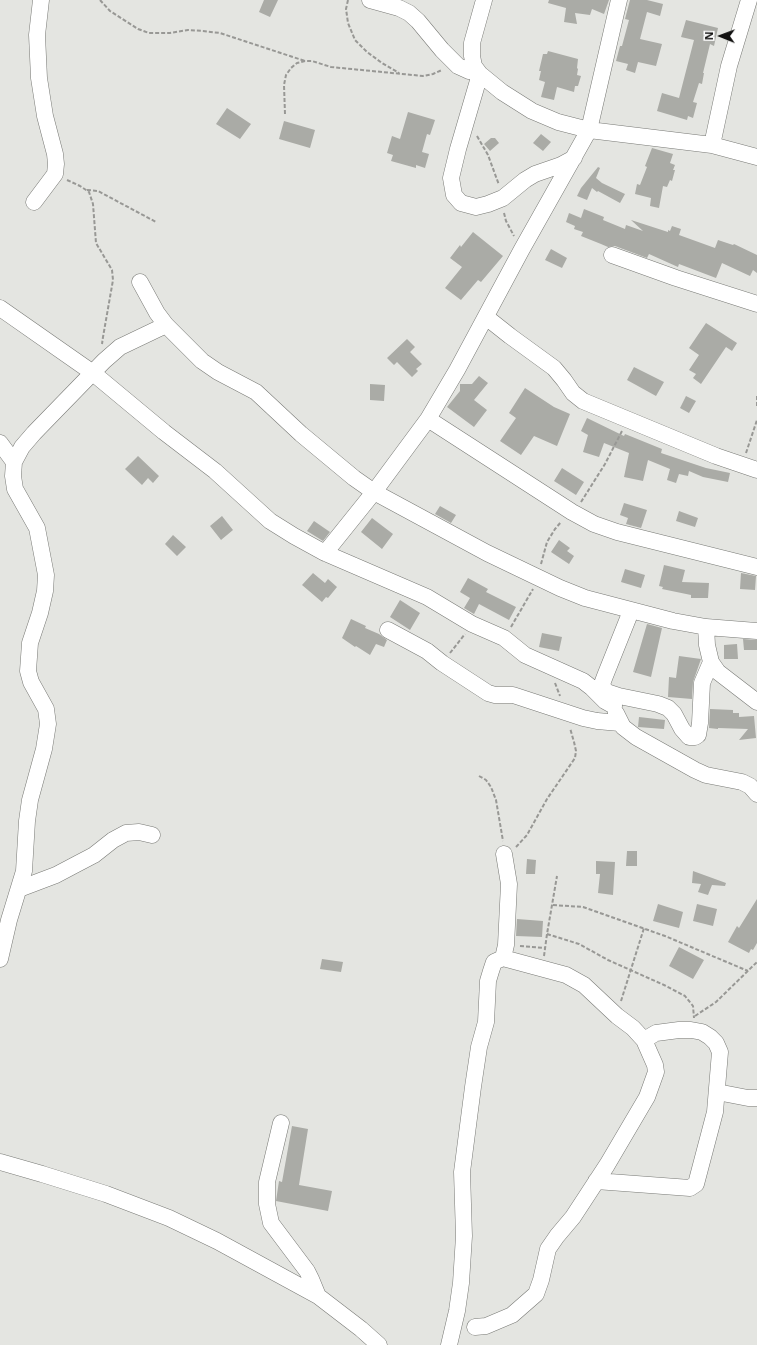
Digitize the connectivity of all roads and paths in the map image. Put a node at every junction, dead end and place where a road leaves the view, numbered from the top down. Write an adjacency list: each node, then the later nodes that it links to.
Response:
1 (41, 0): 18 (street)
2 (100, 0): 8 (path)
3 (348, 0): 11 (path)
4 (370, 0): 9 (street)
5 (484, 0): 10 (street)
6 (619, 0): 14 (street)
7 (749, 0): 15 (street)
8 (306, 61): 11 (path); 12 (path)
9 (453, 61): 10 (street); 11 (path)
10 (479, 73): 13 (street); 14 (street)
11 (400, 74)
12 (284, 114)
13 (466, 122): 20 (path); 20 (street)
14 (588, 130): 15 (street); 17 (street)
15 (712, 145): 16 (street)
16 (757, 157)
17 (574, 158): 20 (street); 23 (street)
18 (56, 174): 19 (path); 21 (street)
19 (86, 190): 22 (path); 30 (path)
20 (503, 198): 23 (path)
21 (34, 202)
22 (156, 222)
23 (522, 249): 28 (street)
24 (612, 255): 26 (street)
25 (140, 282): 29 (street)
26 (757, 304)
27 (1, 312): 30 (street)
28 (486, 317): 33 (street); 34 (street)
29 (166, 325): 30 (street); 40 (street)
30 (97, 368): 37 (street); 42 (street)
31 (757, 396): 32 (path)
32 (757, 407)
33 (428, 419): 40 (street); 41 (street)
34 (628, 420): 38 (street); 41 (path)
35 (757, 420): 38 (path)
36 (0, 443): 37 (street)
37 (14, 462): 63 (street)
38 (741, 465): 39 (street)
39 (757, 470)
40 (374, 492): 42 (street); 44 (street)
41 (572, 512): 43 (street); 44 (path)
42 (325, 553): 46 (street)
43 (757, 567)
44 (538, 577): 45 (street); 50 (path)
45 (631, 611): 47 (street); 54 (street)
46 (472, 624): 50 (street); 52 (path)
47 (706, 627): 49 (street); 51 (street)
48 (388, 630): 52 (street)
49 (757, 631)
50 (504, 638): 53 (street)
51 (711, 662): 54 (street); 55 (street)
52 (442, 663): 56 (street)
53 (549, 666): 54 (street); 56 (path)
54 (610, 699): 57 (street)
55 (757, 702)
56 (566, 712): 57 (street); 61 (path)
57 (620, 723): 59 (street)
58 (478, 776): 61 (path)
59 (757, 794)
60 (152, 835): 63 (street)
61 (504, 854): 68 (street)
62 (557, 876): 64 (path)
63 (19, 889): 69 (street)
64 (553, 904): 65 (path); 66 (path)
65 (644, 928): 72 (path); 73 (path)
66 (546, 934): 67 (path); 72 (path)
67 (545, 948): 68 (path); 71 (path)
68 (504, 951): 71 (street); 85 (street)
69 (0, 959)
70 (757, 962): 73 (path)
71 (543, 969): 74 (street)
72 (630, 970): 74 (path); 75 (path)
73 (748, 971): 75 (path)
74 (617, 1016): 76 (street)
75 (692, 1023): 76 (street); 77 (street)
76 (644, 1040): 81 (street)
77 (717, 1092): 78 (street); 81 (street)
78 (757, 1098)
79 (281, 1123): 82 (street)
80 (0, 1162): 82 (street)
81 (596, 1181): 83 (street)
82 (318, 1296): 84 (street)
83 (475, 1327)
84 (379, 1345)
85 (449, 1345)

